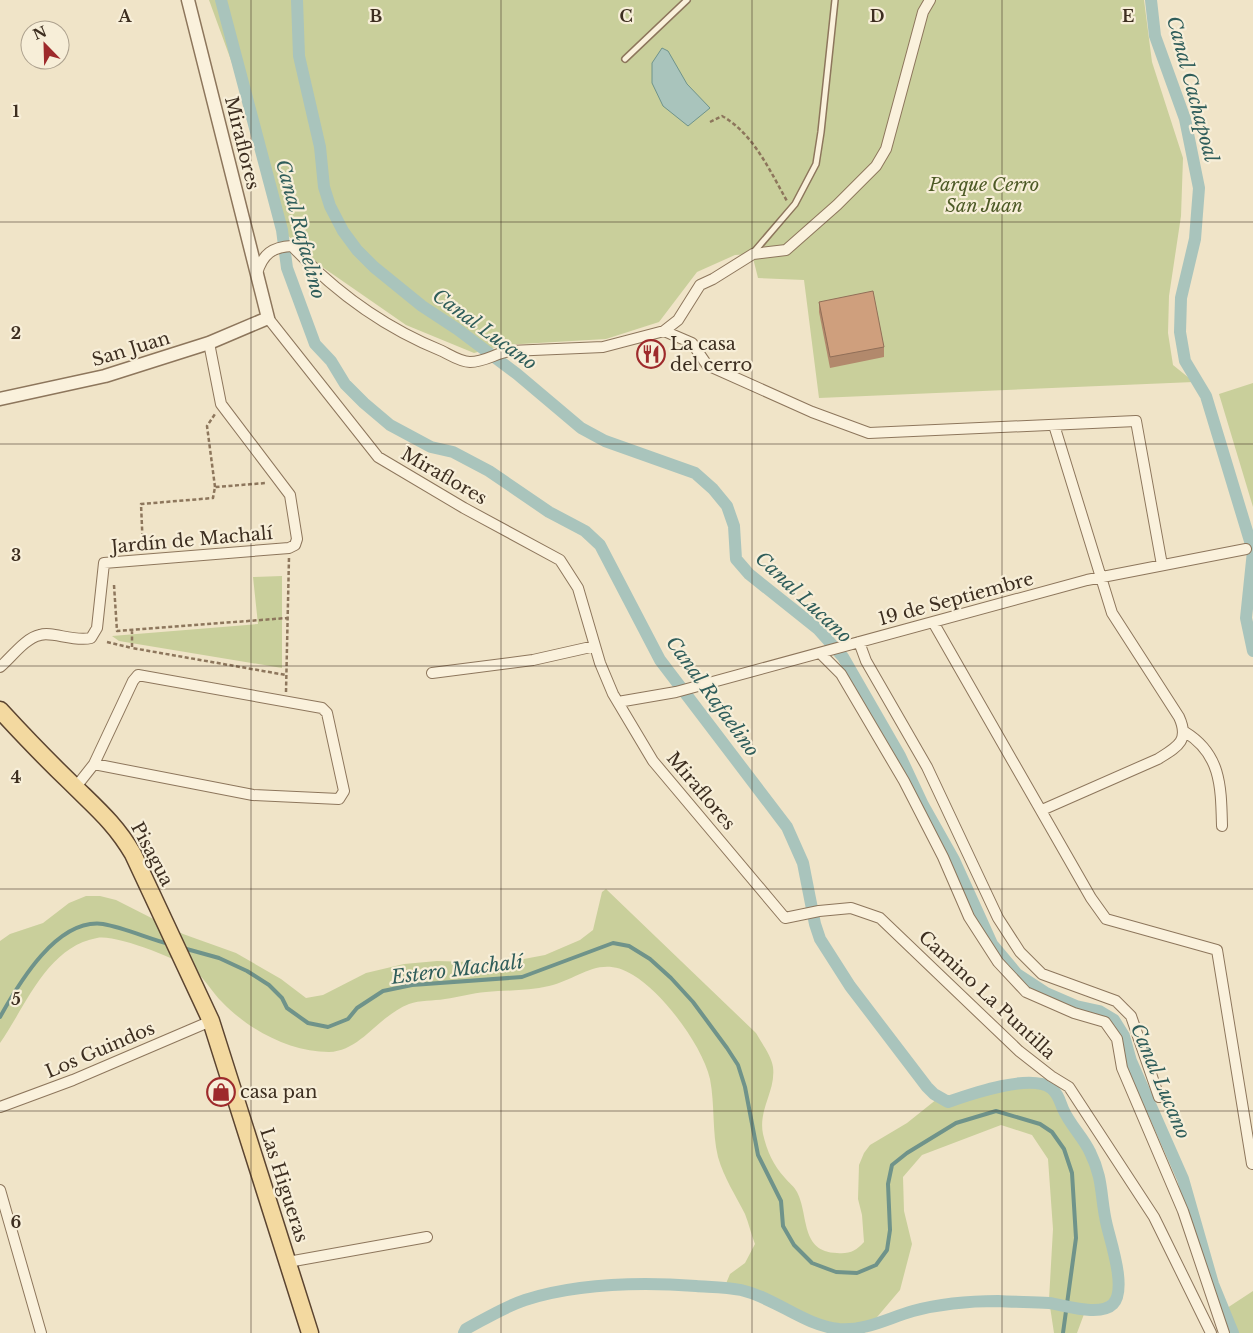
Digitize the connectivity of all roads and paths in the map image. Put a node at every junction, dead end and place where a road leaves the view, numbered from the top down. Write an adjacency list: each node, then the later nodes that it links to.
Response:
1 (188, 0): 9 (street, Miraflores)
2 (687, 0): 5 (lane)
3 (835, 0): 7 (lane)
4 (930, 0): 8 (street)
5 (625, 59)
6 (710, 122): 7 (path)
7 (791, 208): 8 (lane)
8 (753, 254): 11 (street)
9 (256, 273): 10 (street, Miraflores); 11 (street)
10 (268, 318): 12 (street, San Juan); 29 (street, Miraflores)
11 (664, 332): 15 (street)
12 (209, 344): 13 (street, San Juan); 14 (street, Jardín de Machalí)
13 (0, 399)
14 (221, 404): 16 (street, Jardín de Machalí); 17 (path)
15 (1054, 425): 22 (street); 23 (street)
16 (280, 481): 17 (path); 18 (street, Jardín de Machalí)
17 (215, 487): 20 (path)
18 (289, 548): 20 (street, Jardín de Machalí); 24 (path)
19 (1246, 549): 22 (street, 19 de Septiembre)
20 (143, 558): 21 (street, Jardín de Machalí)
21 (112, 560): 26 (path); 32 (street, Jardín de Machalí)
22 (1162, 565): 23 (street, 19 de Septiembre)
23 (1102, 577): 25 (street, 19 de Septiembre); 38 (street)
24 (287, 618): 26 (path); 34 (path)
25 (932, 622): 28 (street, 19 de Septiembre); 41 (street)
26 (132, 630): 30 (path)
27 (108, 642): 30 (path)
28 (859, 642): 31 (street, 19 de Septiembre); 45 (street)
29 (595, 646): 33 (street); 36 (street, Miraflores)
30 (132, 648): 34 (path)
31 (823, 652): 36 (street, 19 de Septiembre); 54 (street)
32 (0, 668)
33 (432, 673)
34 (286, 675): 35 (path)
35 (286, 702): 39 (street); 39 (street)
36 (618, 702): 43 (street, Miraflores)
37 (0, 710): 40 (main road, Pisagua)
38 (1184, 732): 41 (street); 42 (street)
39 (94, 764): 40 (street)
40 (75, 788): 44 (main road, Pisagua)
41 (1042, 810): 47 (street)
42 (1222, 826)
43 (785, 918): 53 (street, Camino La Puntilla)
44 (211, 1020): 46 (street, Los Guindos); 50 (main road, Las Higueras)
45 (1159, 1097)
46 (0, 1107)
47 (1252, 1164)
48 (0, 1190): 51 (street)
49 (427, 1238): 50 (street)
50 (288, 1262): 52 (main road, Las Higueras)
51 (42, 1333)
52 (310, 1333)
53 (1211, 1333)
54 (1224, 1333)

